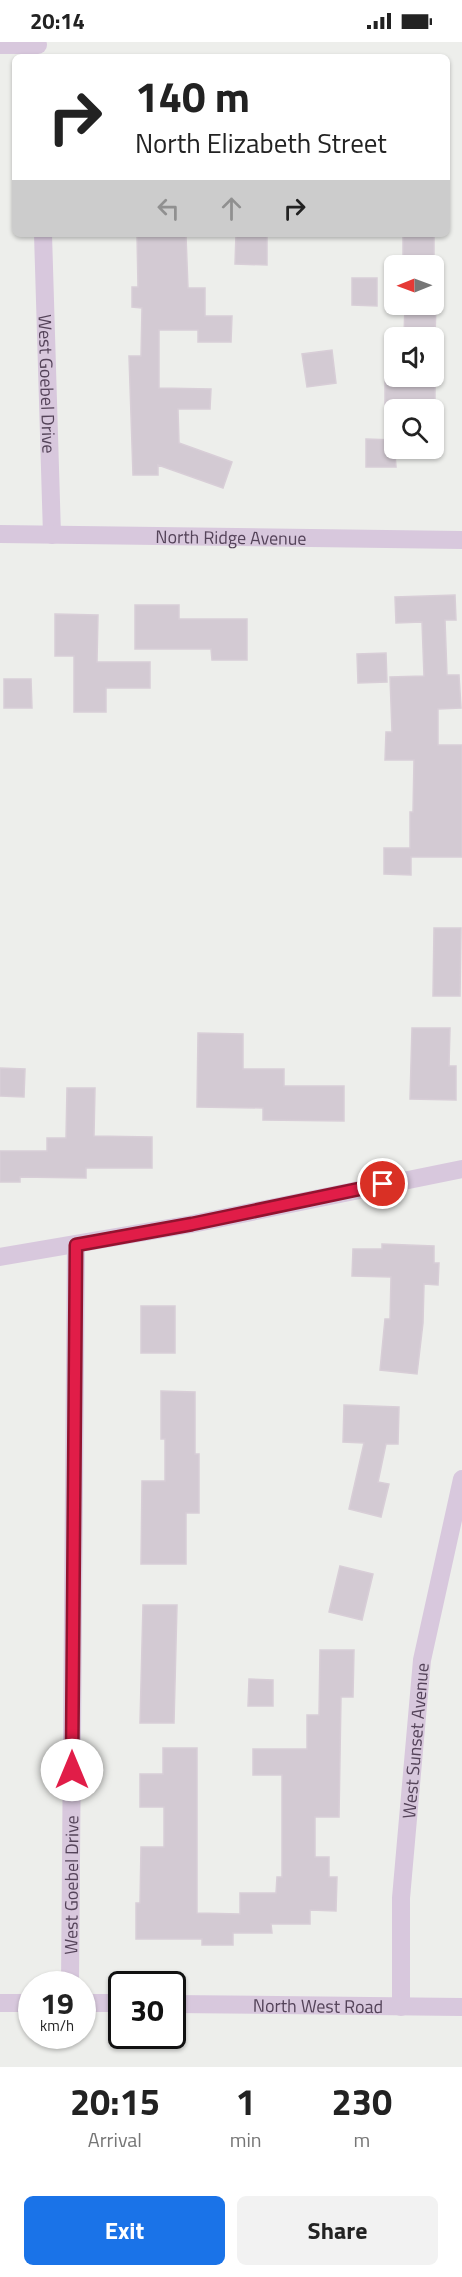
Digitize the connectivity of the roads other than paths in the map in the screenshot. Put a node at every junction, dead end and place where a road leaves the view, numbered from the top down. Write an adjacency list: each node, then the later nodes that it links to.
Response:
1 (0, 45): 2 (street)
2 (38, 48)
3 (43, 237): 5 (street, West Goebel Drive)
4 (0, 534): 5 (street, North Ridge Avenue)
5 (52, 535): 6 (street, North Ridge Avenue)
6 (462, 540)
7 (462, 1169): 8 (street)
8 (76, 1245): 9 (street); 11 (street, West Goebel Drive)
9 (0, 1257)
10 (462, 1479): 15 (street, West Sunset Avenue)
11 (70, 1971)
12 (0, 2002): 13 (street)
13 (18, 2003)
14 (186, 2004): 15 (street, North West Road)
15 (401, 2007): 16 (street, North West Road)
16 (462, 2007)

